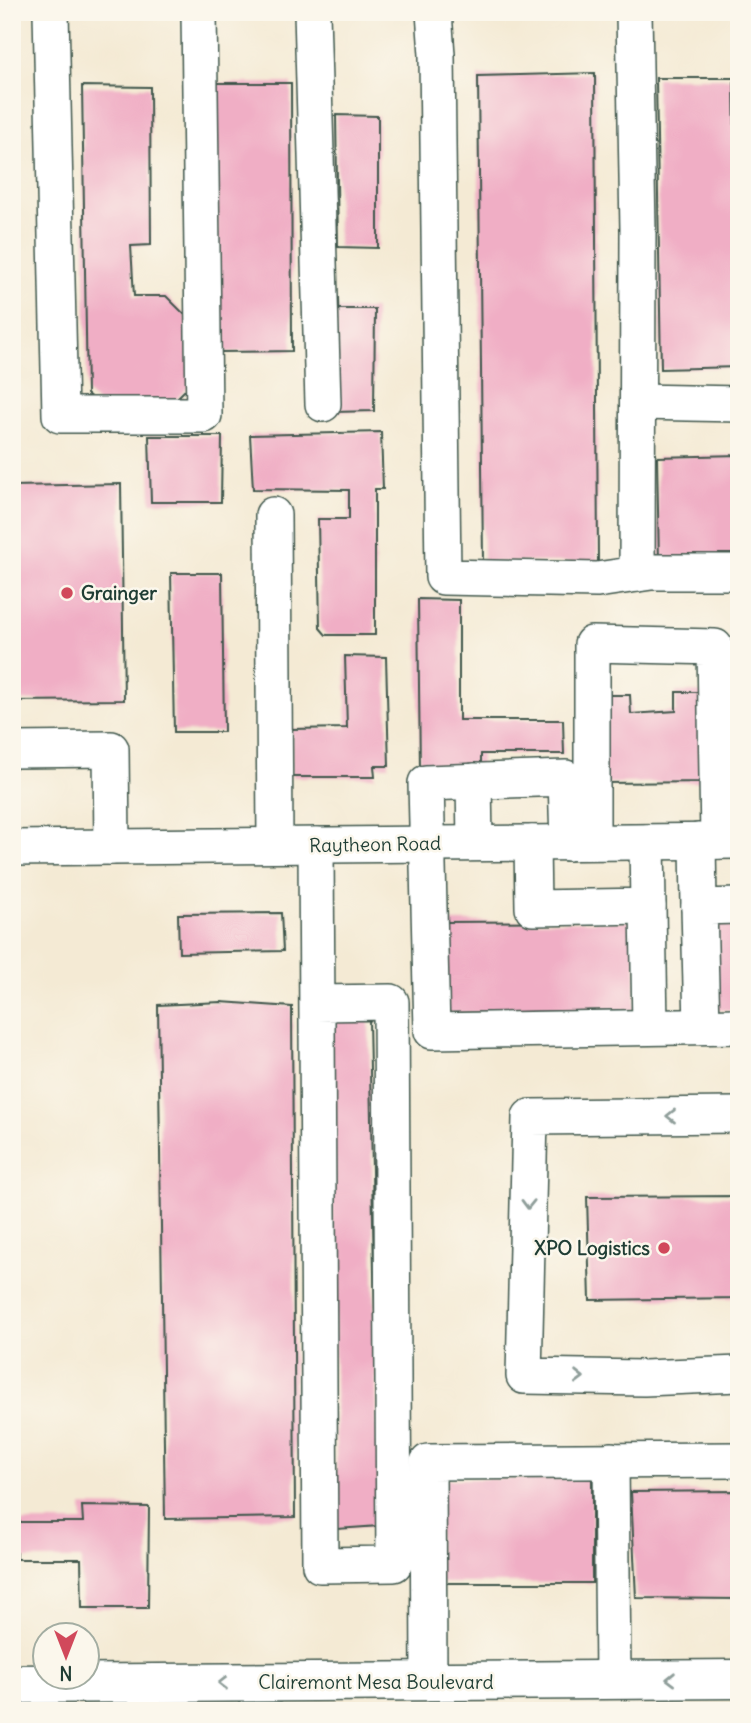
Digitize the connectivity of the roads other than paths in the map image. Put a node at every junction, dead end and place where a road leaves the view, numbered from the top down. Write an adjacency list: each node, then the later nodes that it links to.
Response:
1 (51, 12): 2 (street)
2 (199, 12)
3 (312, 12): 7 (street)
4 (434, 12): 11 (street)
5 (634, 12): 6 (street)
6 (638, 402): 8 (street); 11 (street)
7 (324, 404)
8 (739, 404)
9 (273, 515): 20 (street)
10 (739, 572): 11 (street)
11 (637, 574)
12 (12, 750): 22 (street)
13 (474, 781): 15 (street); 18 (street); 19 (street)
14 (718, 841): 15 (street); 16 (street, Raytheon Road); 26 (street)
15 (580, 842): 16 (street, Raytheon Road); 17 (street, Raytheon Road)
16 (647, 842): 24 (street)
17 (532, 843): 19 (street, Raytheon Road); 24 (street)
18 (428, 844): 19 (street, Raytheon Road); 21 (street, Raytheon Road); 30 (street)
19 (475, 844)
20 (275, 845): 21 (street, Raytheon Road); 22 (street, Raytheon Road)
21 (316, 845): 27 (street)
22 (112, 847): 23 (street, Raytheon Road)
23 (12, 848)
24 (648, 906): 30 (street)
25 (739, 906): 26 (street)
26 (699, 907): 28 (street)
27 (317, 1003): 27 (street)
28 (702, 1026): 29 (street); 30 (street)
29 (739, 1026)
30 (650, 1027)
31 (739, 1115): 32 (street, one-way to 32)
32 (739, 1374)
33 (611, 1460): 34 (street); 36 (street); 37 (street)
34 (739, 1460)
35 (739, 1679): 36 (main road, Clairemont Mesa Boulevard, one-way to 36)
36 (612, 1680): 37 (main road, Clairemont Mesa Boulevard)
37 (429, 1681): 38 (main road, Clairemont Mesa Boulevard, one-way to 38)
38 (12, 1684)

